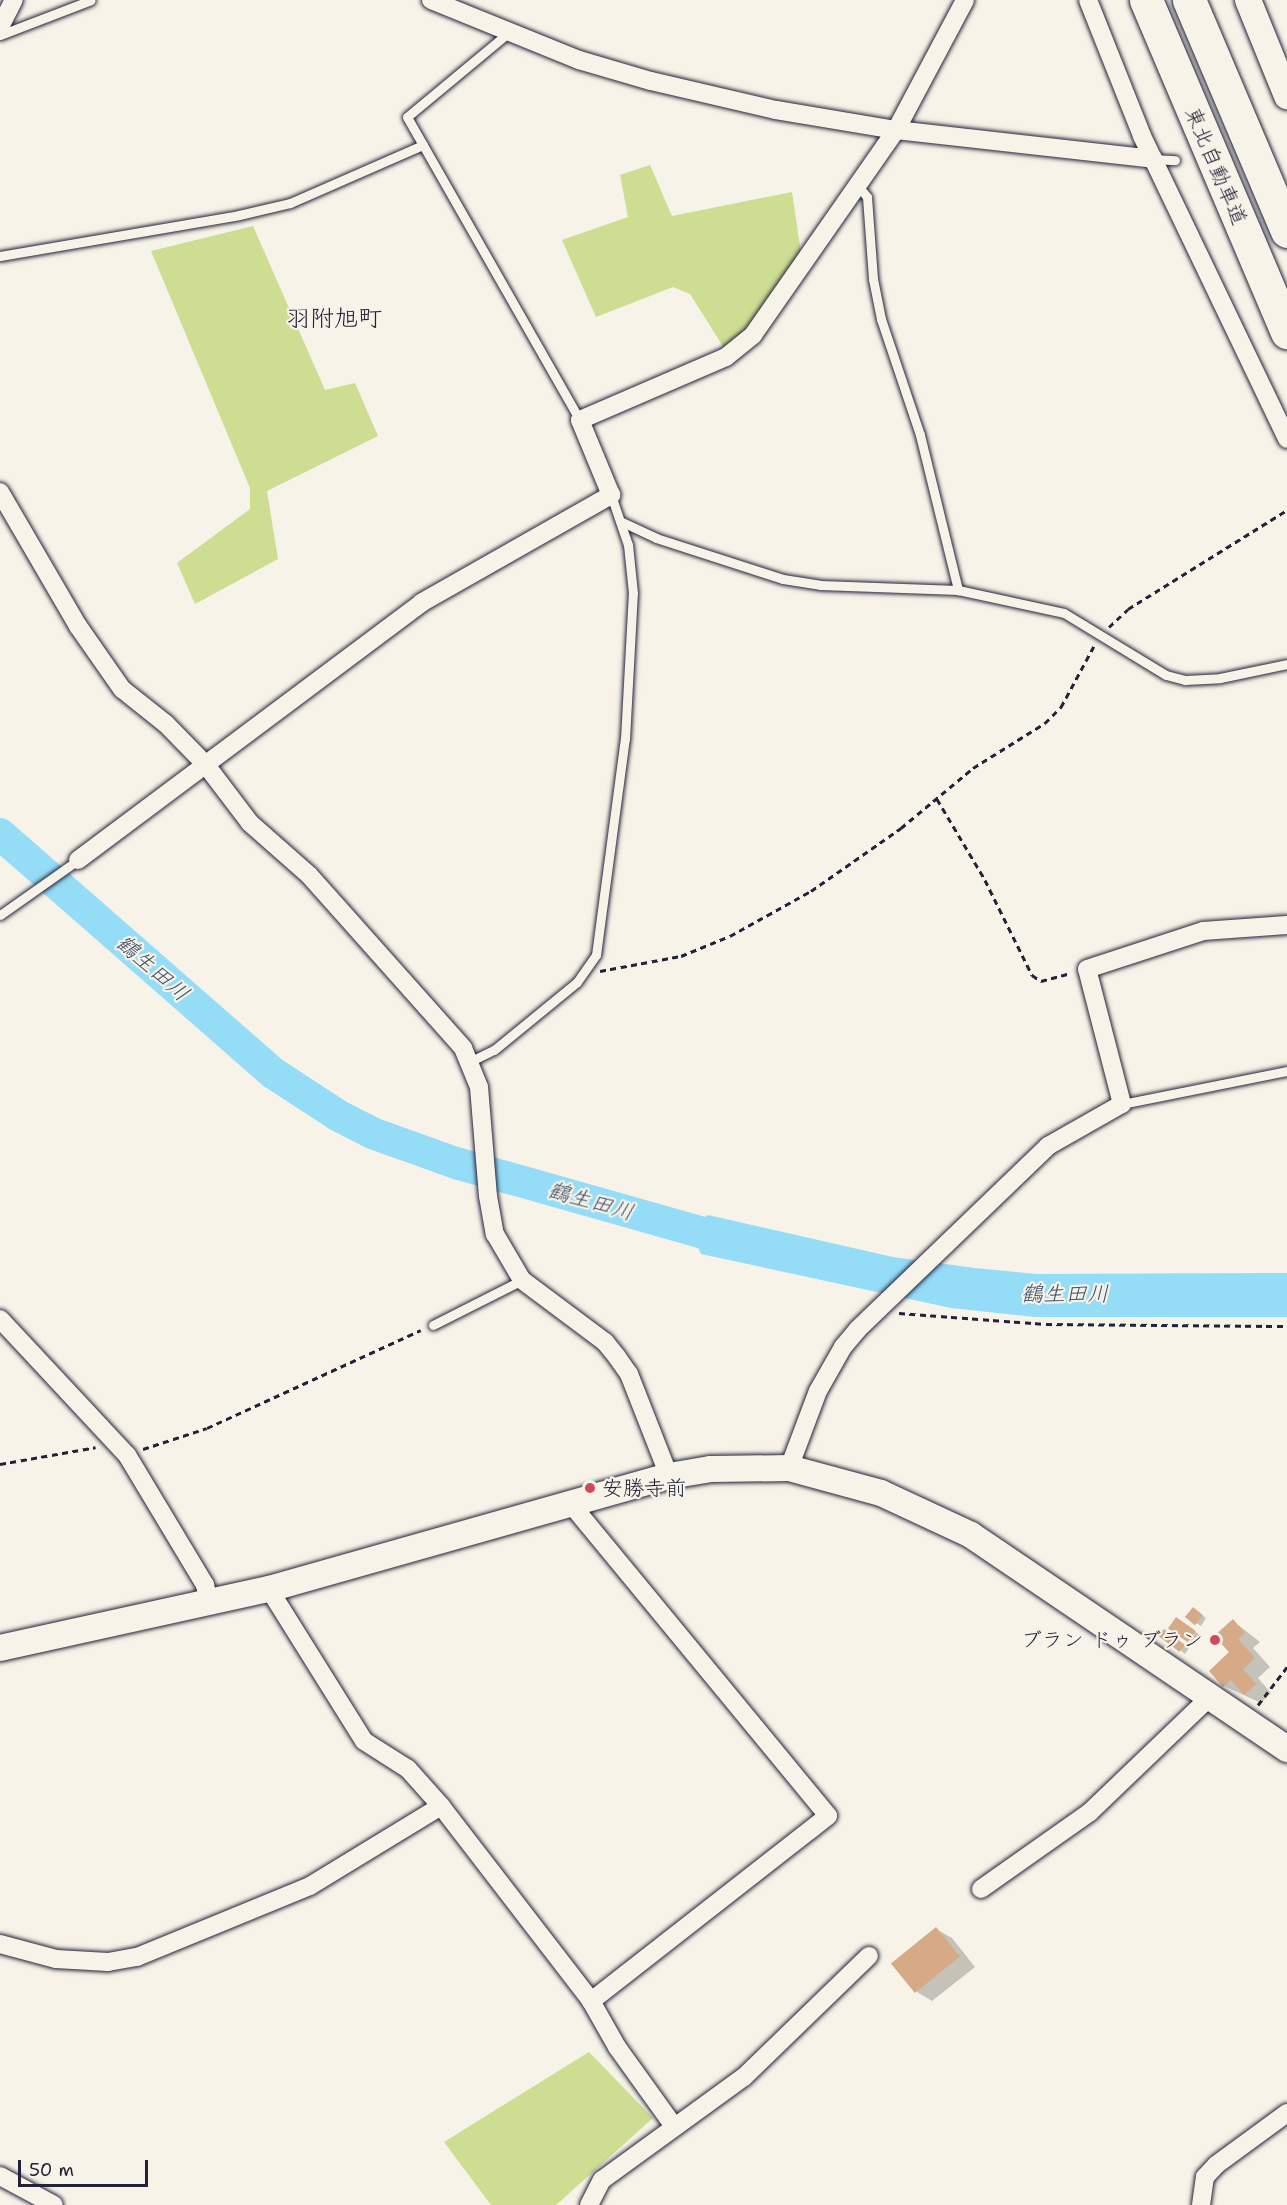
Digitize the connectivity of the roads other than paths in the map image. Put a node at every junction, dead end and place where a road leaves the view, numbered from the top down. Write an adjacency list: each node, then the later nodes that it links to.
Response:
1 (14, 0): 9 (street)
2 (91, 0): 11 (lane)
3 (431, 0): 10 (street)
4 (964, 0): 13 (street)
5 (1088, 0): 15 (street)
6 (1146, 0): 20 (highway, 東北自動車道)
7 (1189, 0): 18 (highway, 東北自動車道)
8 (1248, 0): 12 (street)
9 (0, 27)
10 (508, 33): 13 (street); 14 (lane)
11 (0, 35)
12 (1287, 96)
13 (896, 130): 15 (street); 17 (street)
14 (423, 146): 19 (lane); 21 (lane)
15 (1153, 159): 16 (lane); 22 (street)
16 (1175, 160)
17 (859, 187): 21 (street); 26 (lane)
18 (1287, 231)
19 (0, 256)
20 (1287, 332)
21 (580, 420): 24 (street)
22 (1287, 439)
23 (0, 492): 28 (street)
24 (611, 495): 25 (lane); 28 (street)
25 (620, 522): 26 (lane); 32 (lane)
26 (958, 590): 27 (lane)
27 (1287, 664)
28 (206, 765): 29 (street); 32 (street)
29 (71, 864): 30 (lane)
30 (0, 915)
31 (1287, 925): 34 (street)
32 (471, 1061): 35 (street)
33 (1287, 1071): 34 (lane)
34 (1122, 1104): 38 (street)
35 (522, 1280): 37 (lane); 39 (street)
36 (0, 1319): 42 (street)
37 (433, 1324)
38 (789, 1468): 39 (street); 44 (street)
39 (669, 1476): 40 (street)
40 (571, 1504): 41 (street); 50 (street)
41 (269, 1589): 42 (street); 46 (street)
42 (209, 1602): 43 (street)
43 (0, 1648)
44 (1210, 1697): 45 (street); 47 (street)
45 (1287, 1749)
46 (441, 1806): 48 (street); 50 (street)
47 (981, 1889)
48 (0, 1944)
49 (868, 1956): 52 (street)
50 (591, 2001): 52 (street)
51 (1287, 2113): 56 (street)
52 (673, 2125): 55 (street)
53 (0, 2176): 54 (street)
54 (54, 2205)
55 (590, 2205)
56 (1201, 2205)

